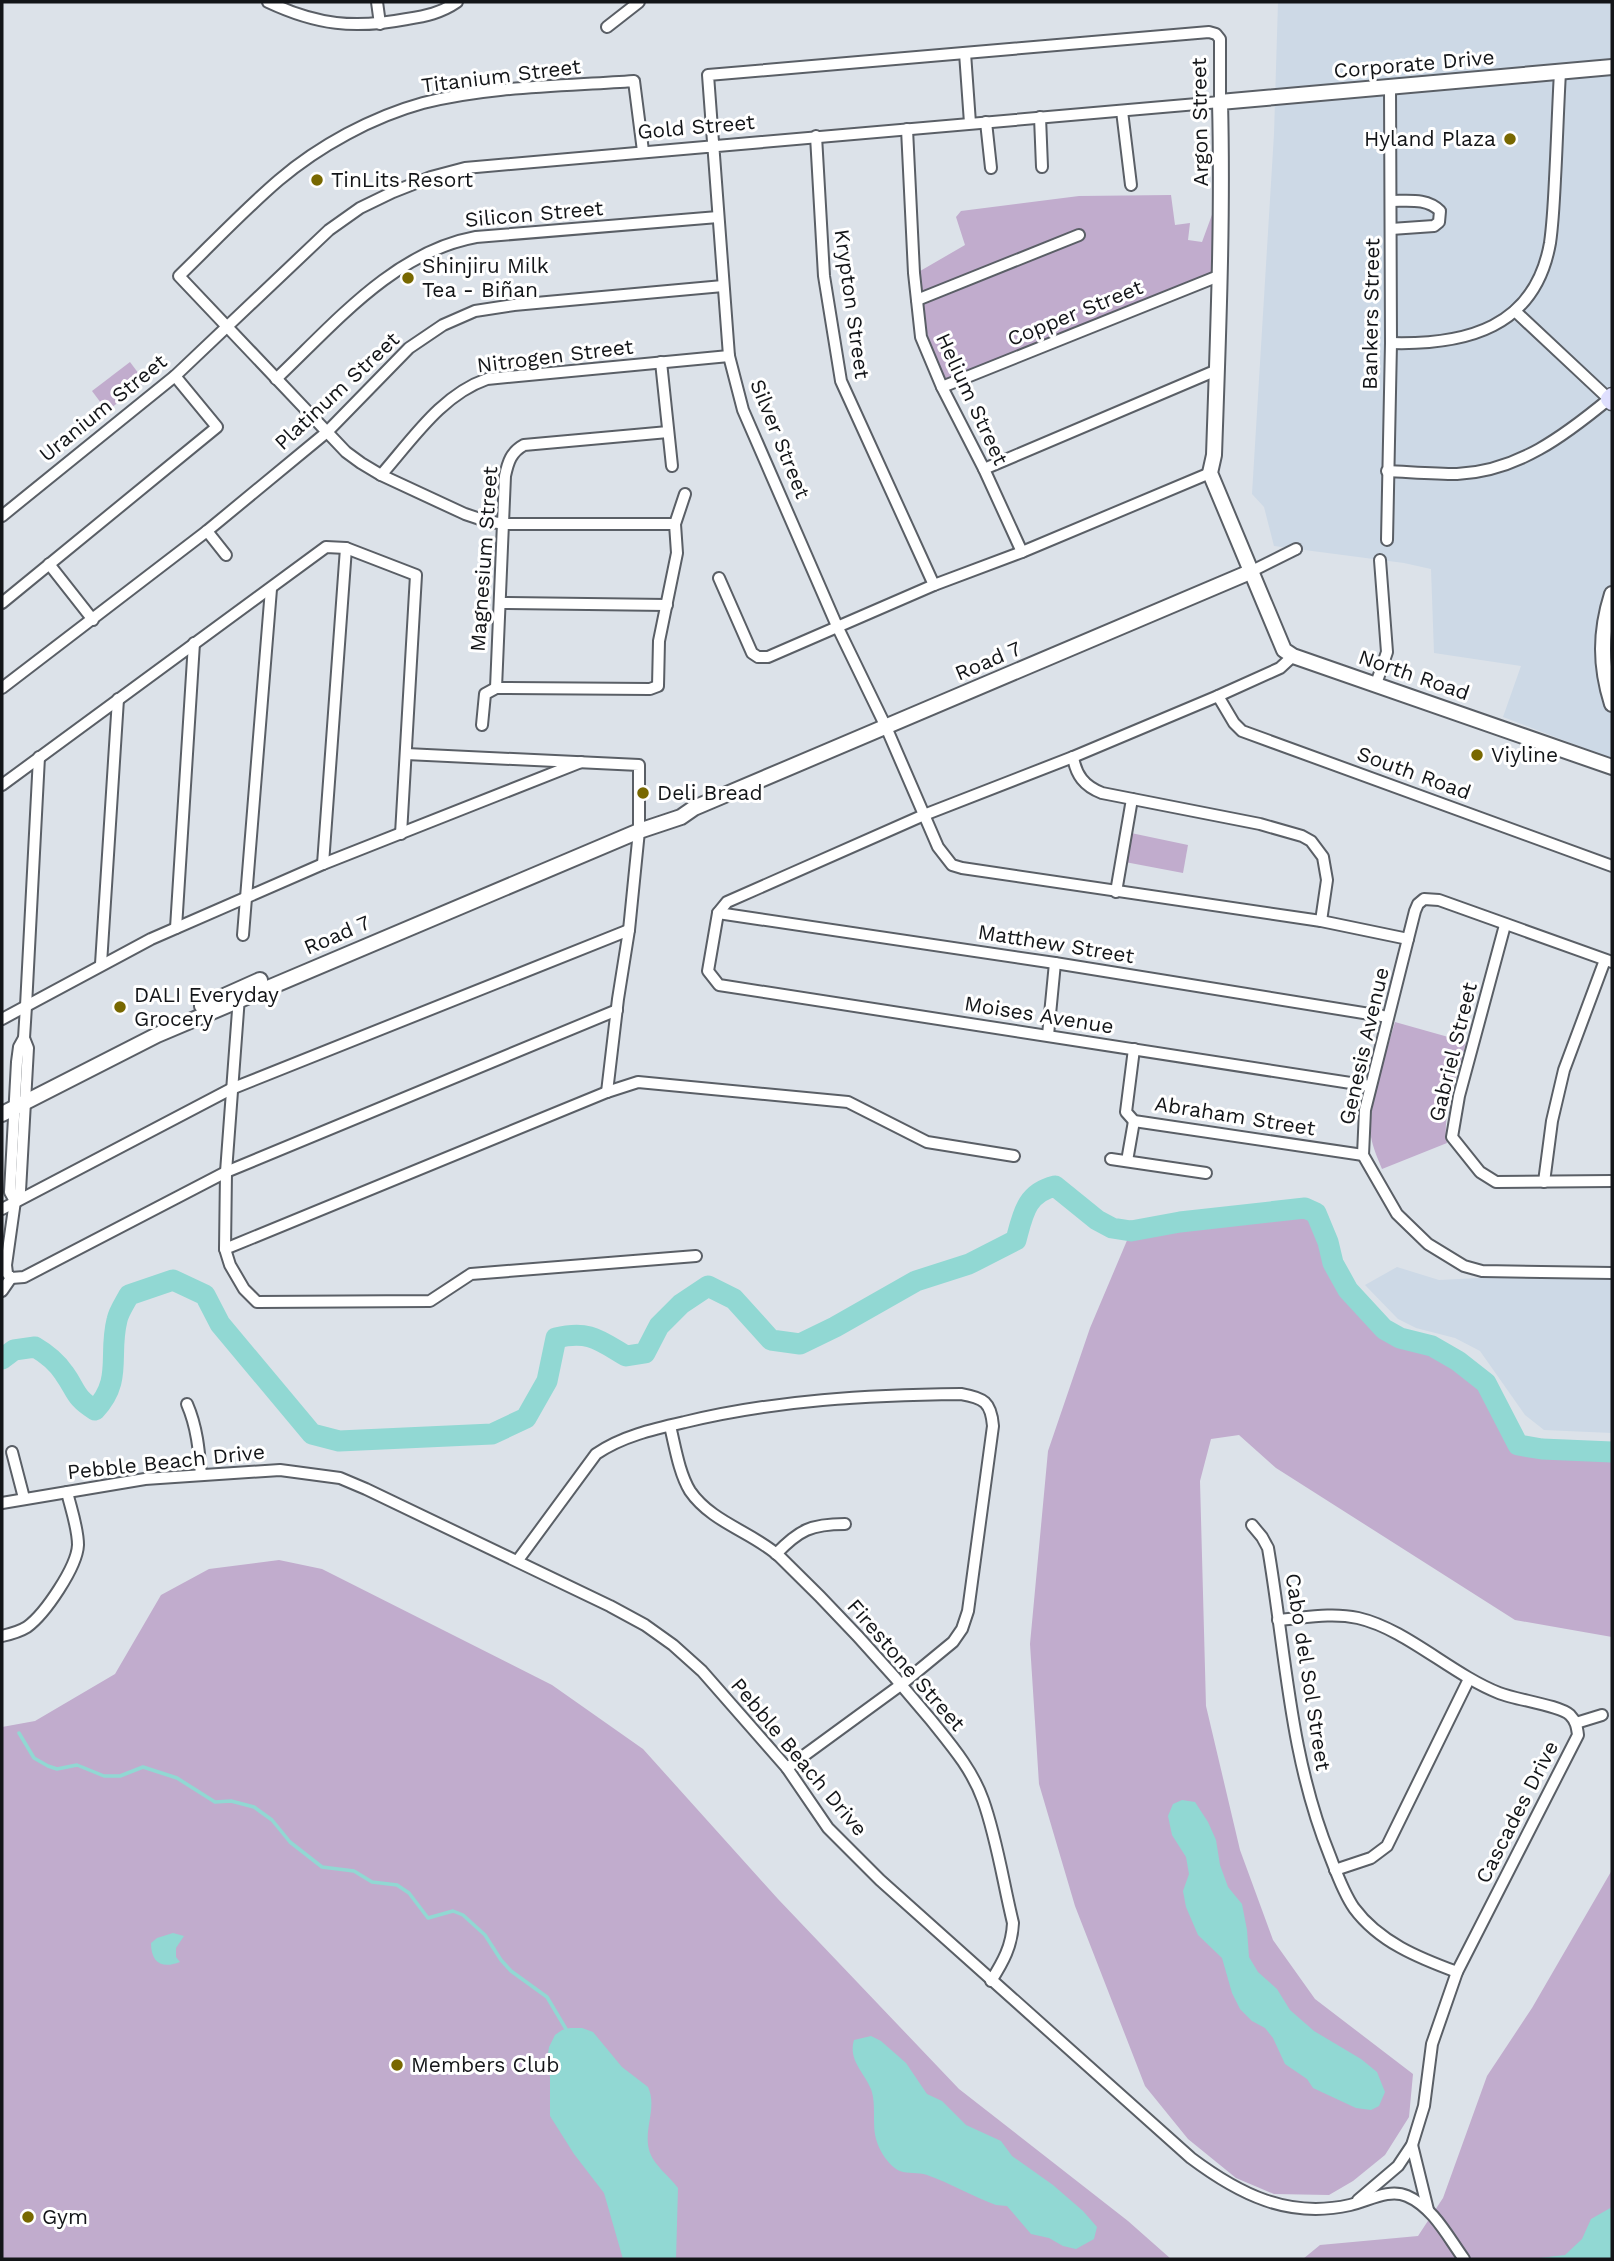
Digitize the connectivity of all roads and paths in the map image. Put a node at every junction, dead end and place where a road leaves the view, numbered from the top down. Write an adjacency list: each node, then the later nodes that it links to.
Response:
1 (268, 2): 5 (street)
2 (377, 2): 5 (street)
3 (457, 2): 5 (street)
4 (639, 2): 6 (street)
5 (380, 24)
6 (607, 27)
7 (965, 53): 11 (street, Argon Street); 15 (street); 18 (street, Argon Street)
8 (1612, 67): 9 (street, Corporate Drive)
9 (1560, 72): 10 (street, Corporate Drive); 30 (street)
10 (1390, 88): 11 (street, Corporate Drive); 23 (street, Bankers Street)
11 (1220, 102): 12 (street, Gold Street); 27 (street, Argon Street)
12 (1122, 111): 13 (street, Gold Street); 22 (street)
13 (1040, 117): 14 (street, Gold Street); 20 (street)
14 (986, 122): 15 (street, Gold Street); 21 (street)
15 (970, 123): 16 (street, Gold Street)
16 (907, 129): 17 (street, Gold Street); 29 (street, Helium Street)
17 (816, 136): 18 (street, Gold Street); 61 (street, Krypton Street)
18 (712, 145): 19 (street, Gold Street); 24 (street, Silver Street)
19 (643, 151): 31 (street, Gold Street); 31 (street, Titanium Street)
20 (1042, 167)
21 (991, 168)
22 (1132, 185)
23 (1391, 201): 25 (street, Bankers Street); 25 (street)
24 (718, 217): 28 (street, Silver Street); 37 (street, Silicon Street)
25 (1391, 229): 32 (street, Bankers Street)
26 (1079, 235): 29 (street)
27 (1221, 275): 35 (street, Argon Street); 38 (street, Copper Street)
28 (723, 286): 33 (street, Silver Street); 40 (street, Platinum Street)
29 (916, 300): 38 (street, Helium Street)
30 (1515, 311): 32 (street); 39 (street)
31 (227, 327): 36 (street, Uranium Street); 37 (street)
32 (1391, 343): 44 (street, Bankers Street)
33 (729, 356): 34 (street, Nitrogen Street); 68 (street, Silver Street)
34 (661, 362): 41 (street); 46 (street, Nitrogen Street)
35 (1217, 370): 43 (street); 45 (street, Argon Street)
36 (175, 376): 48 (street, Uranium Street); 58 (street)
37 (276, 379): 40 (street)
38 (943, 387): 43 (street, Helium Street)
39 (1611, 399): 44 (street)
40 (327, 432): 46 (street); 51 (street, Platinum Street)
41 (668, 432): 42 (street); 49 (street, Magnesium Street)
42 (672, 466)
43 (984, 469): 55 (street, Helium Street)
44 (1387, 471): 52 (street, Bankers Street)
45 (1210, 473): 55 (street); 59 (street, Argon Street)
46 (381, 475): 49 (street)
47 (685, 494): 50 (street)
48 (2, 516)
49 (505, 524): 50 (street); 65 (street, Magnesium Street)
50 (675, 524): 66 (street)
51 (207, 531): 56 (street); 67 (street, Platinum Street)
52 (1387, 540)
53 (346, 548): 62 (street); 79 (street); 89 (street)
54 (1296, 549): 59 (street, Road 7)
55 (1022, 552): 61 (street)
56 (226, 555)
57 (1380, 560): 71 (street)
58 (49, 564): 64 (street); 67 (street)
59 (1250, 572): 70 (street); 78 (street, Road 7)
60 (719, 578): 68 (street)
61 (934, 584): 68 (street)
62 (271, 589): 69 (street); 92 (street)
63 (1612, 594): 76 (street)
64 (2, 603)
65 (501, 603): 66 (street); 73 (street, Magnesium Street)
66 (667, 606): 73 (street)
67 (93, 620): 72 (street, Platinum Street)
68 (837, 626): 78 (street, Silver Street)
69 (194, 643): 75 (street); 96 (street)
70 (1293, 656): 71 (street, North Road); 74 (street)
71 (1376, 684): 83 (street, North Road)
72 (2, 688)
73 (496, 688): 77 (street)
74 (1218, 696): 81 (street); 90 (street, South Road)
75 (118, 699): 80 (street); 102 (street)
76 (1612, 704)
77 (482, 724)
78 (886, 727): 86 (street, Silver Street); 87 (street, Road 7)
79 (406, 754): 82 (street); 88 (street)
80 (39, 757): 84 (street); 104 (street)
81 (1073, 757): 85 (street); 86 (street)
82 (581, 762): 87 (street); 88 (street)
83 (1612, 767)
84 (2, 785)
85 (1132, 799): 91 (street); 94 (street)
86 (925, 815): 91 (street, Silver Street); 93 (street)
87 (640, 827): 97 (street); 103 (street, Road 7)
88 (401, 834): 89 (street)
89 (323, 864): 92 (street)
90 (1612, 866)
91 (1116, 892): 94 (street)
92 (245, 900): 96 (street); 98 (street)
93 (718, 914): 101 (street, Matthew Street); 108 (street, Moises Avenue)
94 (1321, 921): 99 (street)
95 (1505, 925): 99 (street, Genesis Avenue); 100 (street); 122 (street, Gabriel Street)
96 (176, 928): 102 (street)
97 (629, 930): 105 (street); 111 (street)
98 (243, 935)
99 (1408, 939): 106 (street, Genesis Avenue)
100 (1609, 961): 122 (street)
101 (1055, 963): 106 (street, Matthew Street); 108 (street)
102 (102, 964): 104 (street)
103 (239, 994): 111 (street); 113 (street, Road 7)
104 (26, 1006): 107 (street); 113 (street)
105 (617, 1010): 112 (street); 119 (street)
106 (1388, 1017): 110 (street, Genesis Avenue)
107 (2, 1019)
108 (1048, 1035): 109 (street, Moises Avenue)
109 (1134, 1049): 110 (street, Moises Avenue); 114 (street, Abraham Street)
110 (1370, 1086): 115 (street, Genesis Avenue)
111 (231, 1089): 119 (street); 123 (street)
112 (607, 1092): 116 (street); 125 (street)
113 (14, 1105): 123 (street)
114 (1134, 1121): 115 (street, Abraham Street); 118 (street)
115 (1363, 1155): 127 (street, Genesis Avenue)
116 (1014, 1156)
117 (1111, 1159): 118 (street)
118 (1127, 1161): 120 (street)
119 (226, 1172): 125 (street); 128 (street)
120 (1206, 1173)
121 (1612, 1181): 122 (street, Gabriel Street)
122 (1544, 1182)
123 (15, 1201): 124 (street); 128 (street)
124 (2, 1209)
125 (225, 1249): 126 (street)
126 (696, 1256)
127 (1612, 1273)
128 (10, 1278): 129 (street)
129 (2, 1291)
130 (187, 1404): 133 (street)
131 (670, 1426): 139 (street, Firestone Street); 140 (street); 144 (street)
132 (12, 1452): 135 (street)
133 (201, 1475): 134 (street, Pebble Beach Drive); 140 (street, Pebble Beach Drive)
134 (67, 1492): 135 (street, Pebble Beach Drive); 142 (street)
135 (24, 1498): 136 (street, Pebble Beach Drive)
136 (2, 1503)
137 (845, 1524): 139 (street)
138 (1252, 1525): 141 (street, Cabo del Sol Street)
139 (776, 1554): 144 (street, Firestone Street)
140 (518, 1560): 147 (street, Pebble Beach Drive)
141 (1278, 1620): 143 (street, Cascades Drive); 148 (street, Cabo del Sol Street)
142 (2, 1636)
143 (1469, 1679): 146 (street, Cascades Drive); 148 (street)
144 (902, 1684): 147 (street); 150 (street, Firestone Street)
145 (1602, 1715): 146 (street)
146 (1576, 1723): 149 (street, Cascades Drive)
147 (787, 1768): 150 (street, Pebble Beach Drive)
148 (1335, 1870): 149 (street, Cabo del Sol Street)
149 (1457, 1972): 151 (street, Cascades Drive)
150 (991, 1981): 152 (street, Pebble Beach Drive)
151 (1412, 2146): 152 (street); 153 (street)
152 (1353, 2205): 153 (street, Pebble Beach Drive)
153 (1428, 2210): 154 (street, Pebble Beach Drive)
154 (1464, 2259)

